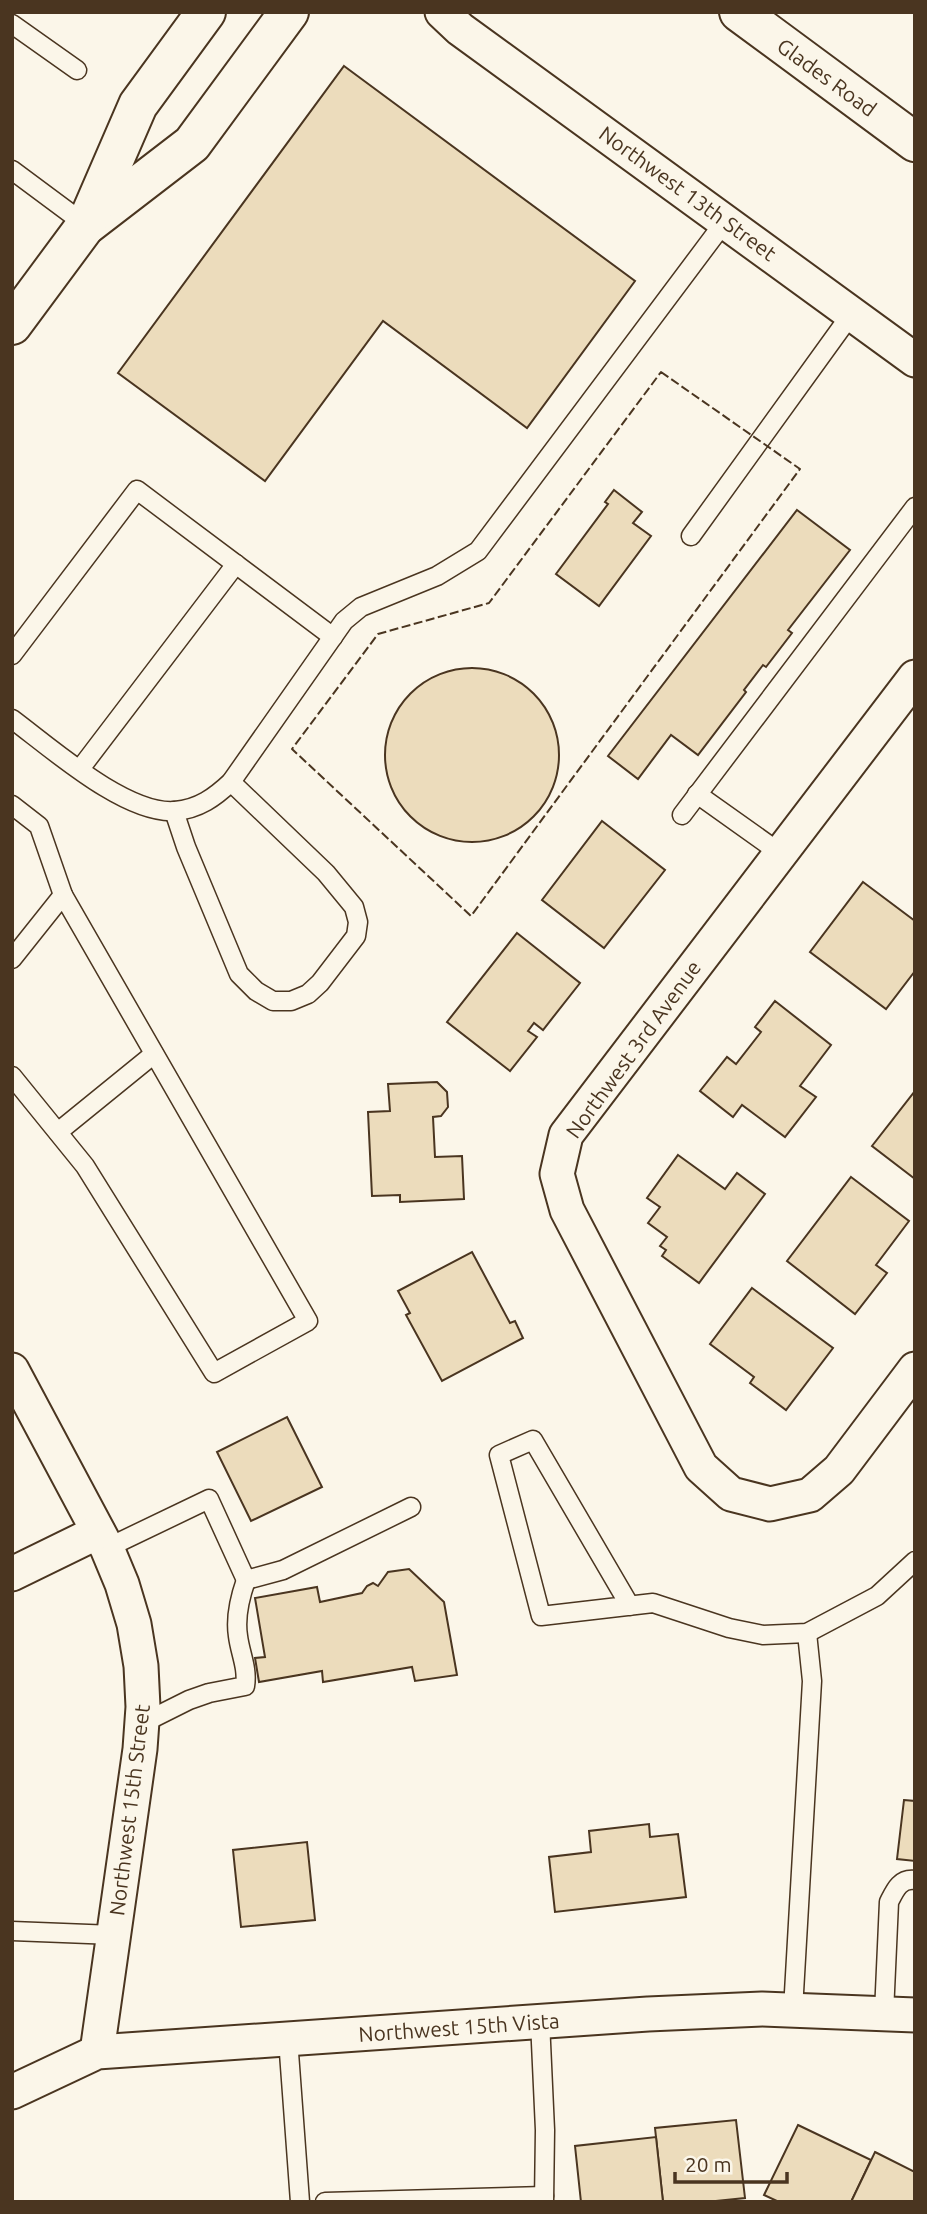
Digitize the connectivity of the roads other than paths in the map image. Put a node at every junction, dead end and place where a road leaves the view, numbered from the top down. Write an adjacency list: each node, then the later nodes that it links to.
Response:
1 (206, 12): 11 (street)
2 (424, 12): 5 (street, Northwest 13th Street)
3 (739, 12): 8 (street, Glades Road)
4 (289, 14): 11 (street)
5 (451, 20): 10 (street, Northwest 13th Street)
6 (12, 24): 7 (lane)
7 (77, 70)
8 (915, 142)
9 (12, 170): 11 (lane)
10 (726, 220): 12 (street, Northwest 13th Street); 18 (lane)
11 (86, 225): 13 (street)
12 (852, 313): 14 (street, Northwest 13th Street); 16 (lane)
13 (12, 326)
14 (915, 360)
15 (915, 507): 24 (lane)
16 (691, 536)
17 (236, 564): 18 (lane); 19 (lane); 22 (lane)
18 (333, 637): 23 (lane)
19 (12, 655)
20 (915, 677): 28 (street, Northwest 3rd Avenue)
21 (12, 719): 22 (lane)
22 (80, 769): 26 (lane)
23 (231, 782): 26 (lane); 26 (lane)
24 (698, 794): 27 (lane); 28 (lane)
25 (12, 805): 29 (lane)
26 (174, 811)
27 (682, 815)
28 (780, 853): 34 (street, Northwest 3rd Avenue)
29 (63, 895): 30 (lane); 31 (lane)
30 (12, 959)
31 (154, 1054): 33 (lane); 33 (lane)
32 (12, 1076): 33 (lane)
33 (58, 1132)
34 (915, 1369)
35 (12, 1370): 37 (street, Northwest 15th Street)
36 (411, 1507): 40 (lane)
37 (102, 1540): 39 (street); 40 (lane); 43 (street, Northwest 15th Street)
38 (915, 1561): 42 (lane)
39 (12, 1574)
40 (246, 1580): 43 (lane)
41 (630, 1606): 41 (lane); 42 (lane)
42 (807, 1633): 47 (lane)
43 (143, 1723): 46 (street, Northwest 15th Street)
44 (915, 1880): 48 (lane)
45 (12, 1931): 46 (lane)
46 (114, 1935): 51 (street, Northwest 15th Street)
47 (793, 2010): 48 (street, Northwest 15th Vista); 49 (street, Northwest 15th Vista)
48 (899, 2014)
49 (540, 2021): 50 (street, Northwest 15th Vista); 53 (lane)
50 (288, 2039): 51 (street, Northwest 15th Vista); 54 (lane)
51 (97, 2052): 52 (street, Northwest 15th Vista)
52 (12, 2092)
53 (544, 2199): 55 (lane)
54 (300, 2202)
55 (325, 2202)

